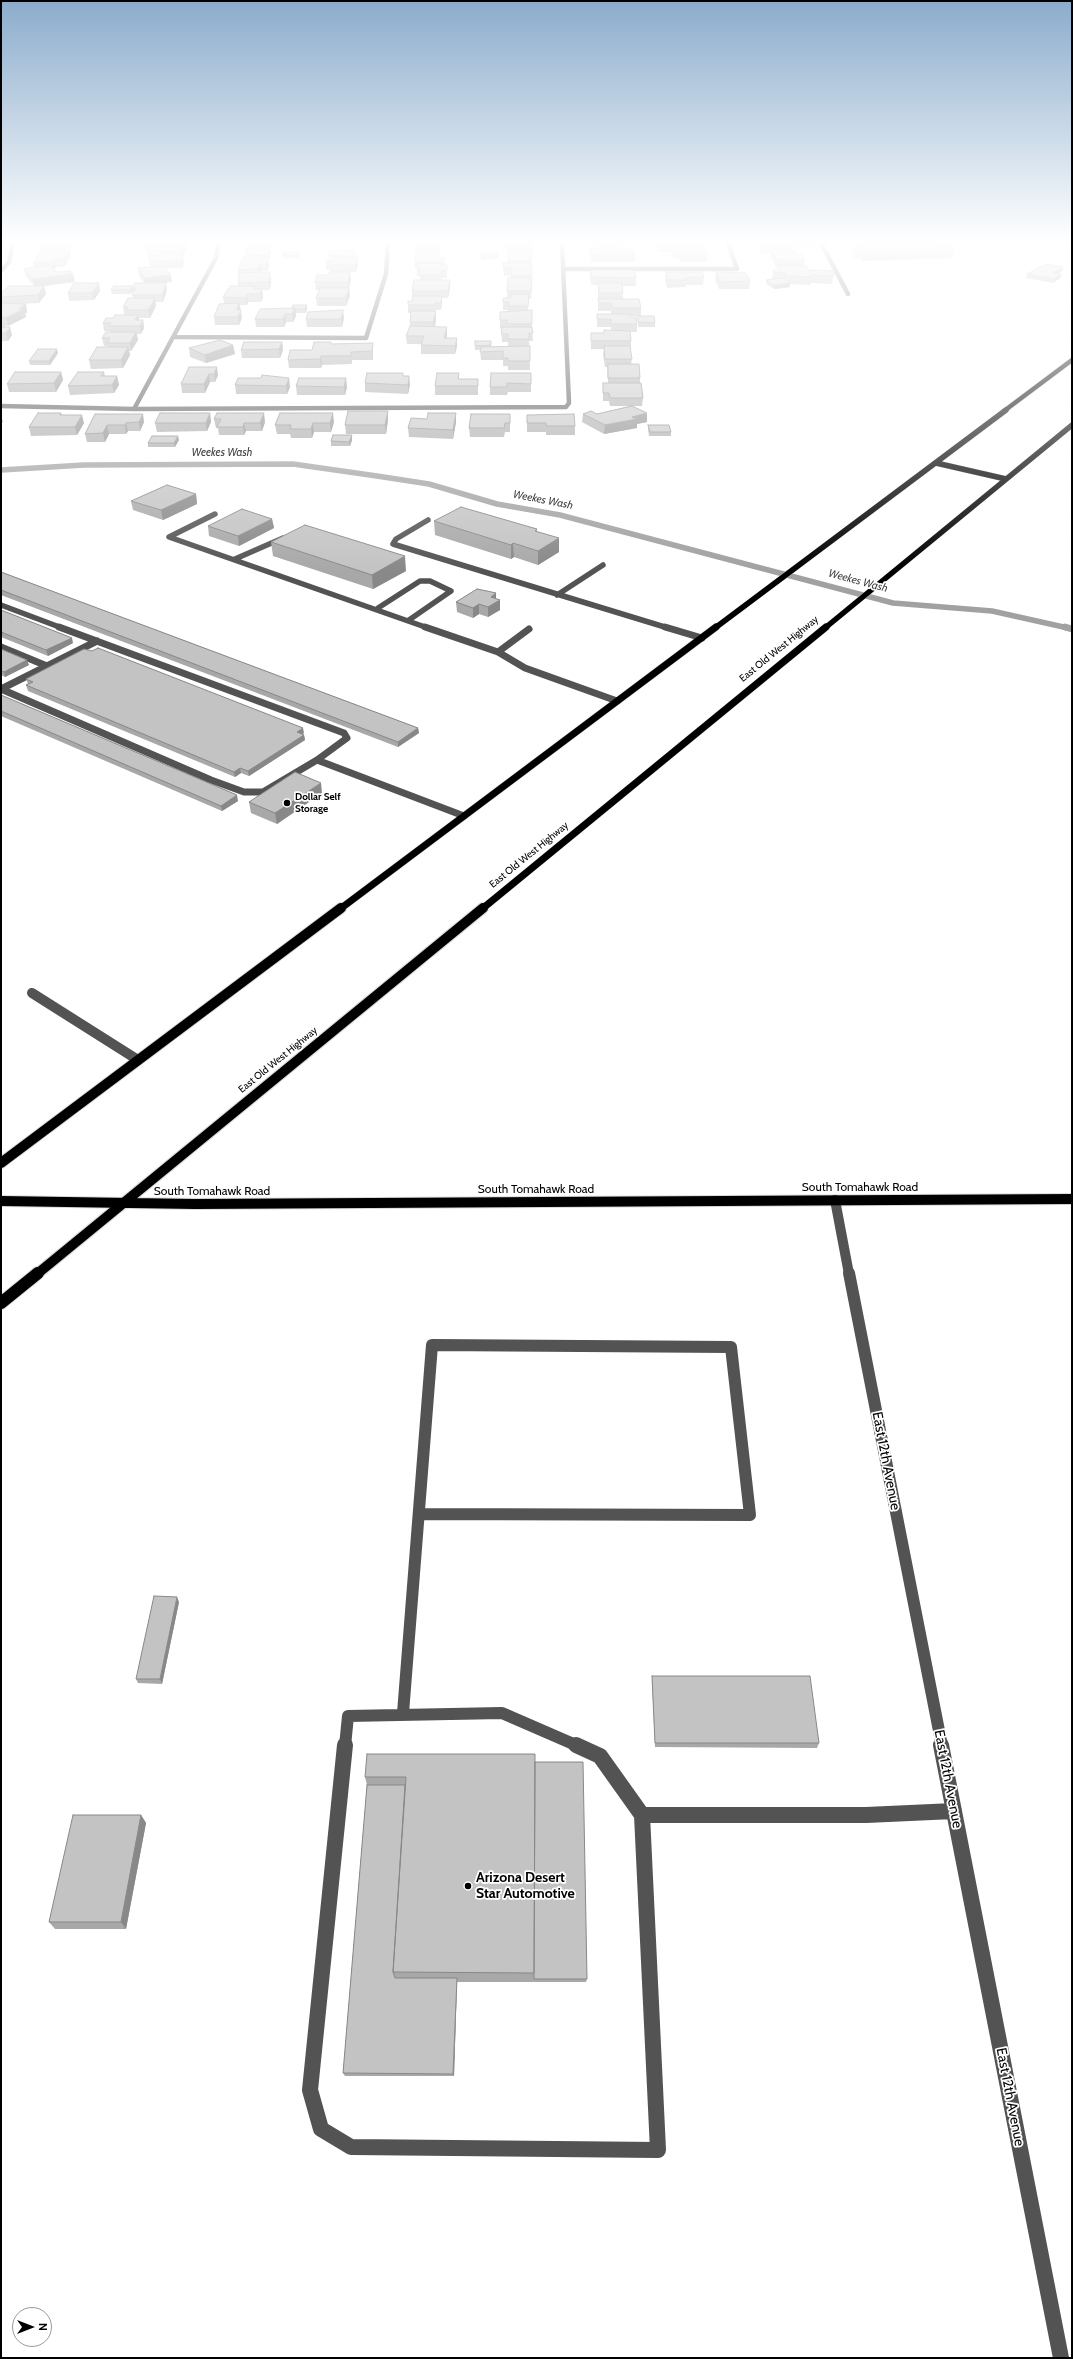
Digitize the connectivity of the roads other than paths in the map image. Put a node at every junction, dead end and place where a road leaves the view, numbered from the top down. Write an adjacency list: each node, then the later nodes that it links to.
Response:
1 (166, 353): 5 (street)
2 (567, 353): 5 (street)
3 (1072, 360): 7 (main road)
4 (1, 406): 5 (street)
5 (134, 408)
6 (1072, 425): 8 (main road, East Old West Highway)
7 (936, 463): 8 (main road); 19 (main road)
8 (1006, 479): 34 (main road, East Old West Highway)
9 (215, 514): 12 (street)
10 (428, 520): 14 (street)
11 (287, 536): 12 (street)
12 (235, 559): 16 (street)
13 (603, 565): 14 (street)
14 (557, 595): 19 (street)
15 (1, 605): 20 (street)
16 (378, 608): 17 (street); 17 (street)
17 (409, 620): 22 (street)
18 (529, 629): 22 (street)
19 (702, 638): 25 (main road)
20 (97, 641): 23 (street); 26 (street)
21 (1, 646): 23 (street)
22 (498, 652): 25 (street)
23 (47, 666): 24 (street)
24 (1, 689): 26 (street)
25 (617, 701): 27 (main road)
26 (317, 760): 27 (street)
27 (464, 816): 29 (main road)
28 (32, 993): 29 (street)
29 (138, 1060): 30 (main road)
30 (1, 1163)
31 (1072, 1199): 32 (main road, South Tomahawk Road)
32 (835, 1200): 34 (main road, South Tomahawk Road); 38 (street, East 12th Avenue)
33 (1, 1201): 34 (main road, South Tomahawk Road)
34 (122, 1204): 35 (main road, East Old West Highway)
35 (1, 1303)
36 (419, 1514): 36 (street); 37 (street)
37 (403, 1713): 39 (street); 39 (street)
38 (954, 1811): 39 (street); 40 (street, East 12th Avenue)
39 (642, 1815)
40 (1060, 2358)

